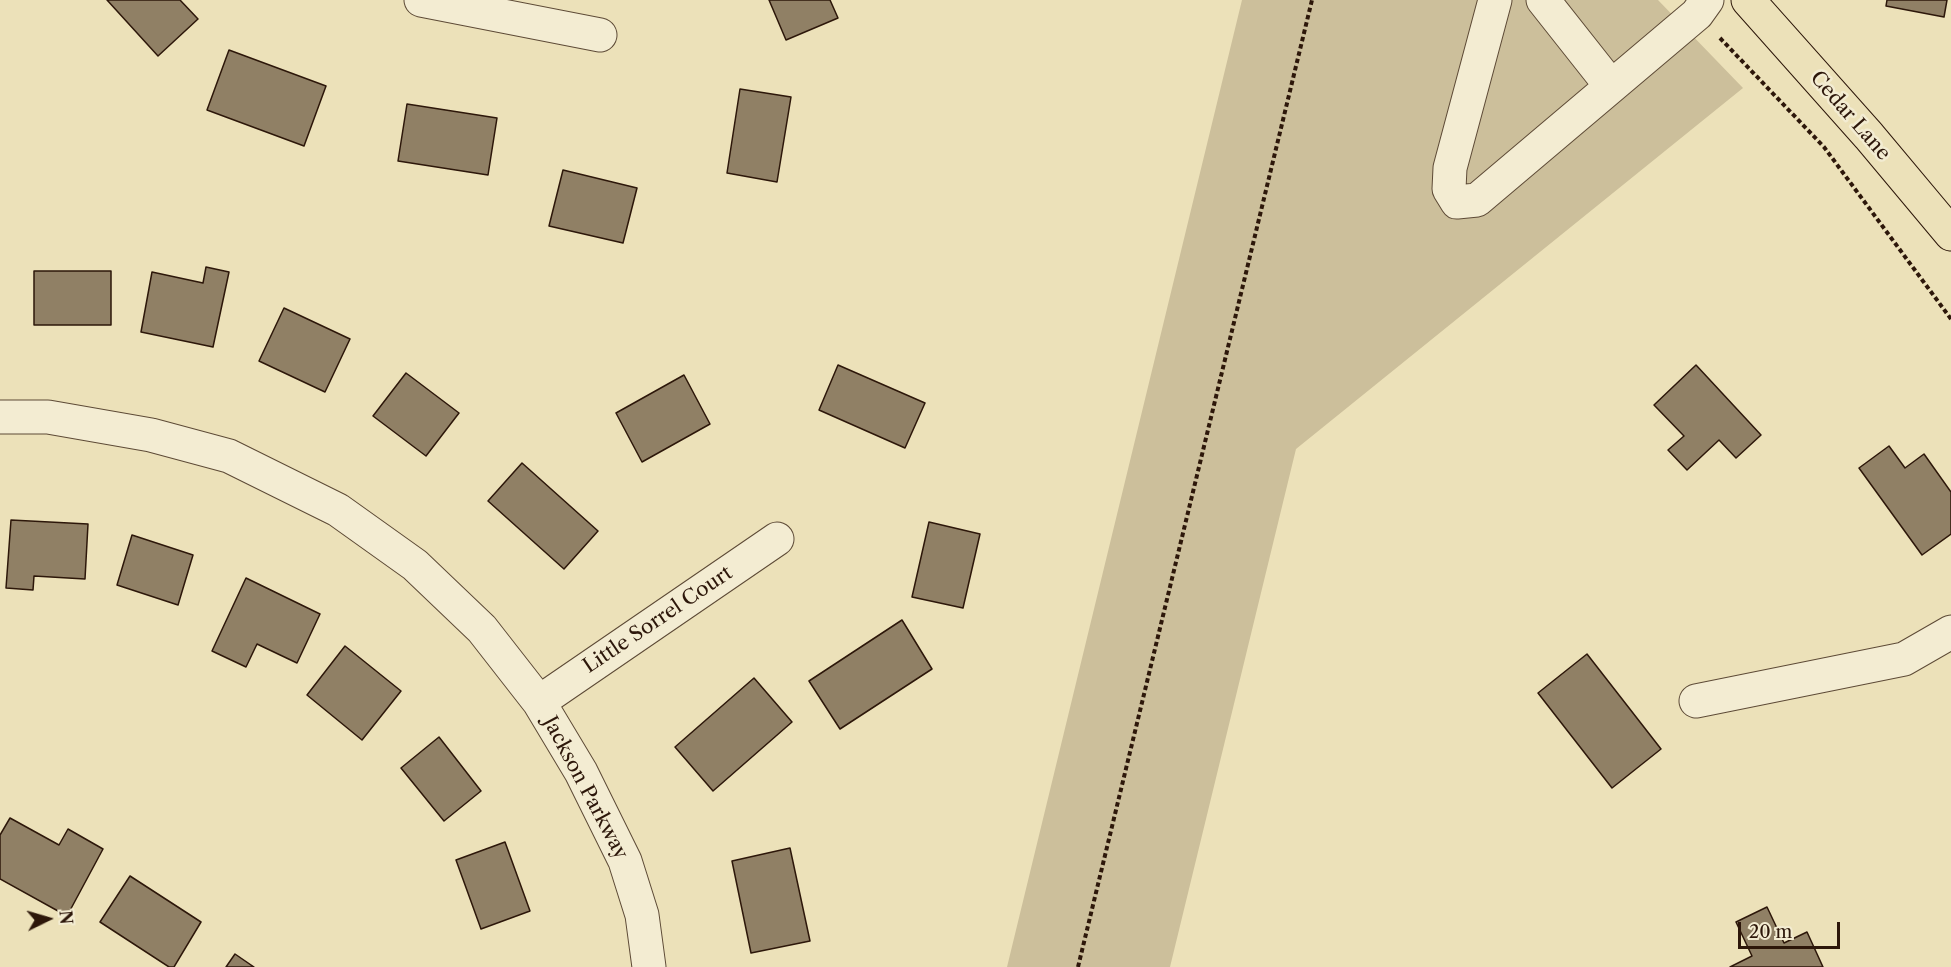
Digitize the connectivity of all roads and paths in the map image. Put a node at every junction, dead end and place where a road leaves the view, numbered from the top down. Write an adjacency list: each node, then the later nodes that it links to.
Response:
1 (421, 0): 7 (street)
2 (1312, 0): 18 (path)
3 (1495, 0): 9 (street)
4 (1543, 0): 9 (street)
5 (1707, 0): 9 (street)
6 (1748, 0): 10 (main road, Cedar Lane)
7 (600, 35)
8 (1717, 35): 11 (path)
9 (1611, 86)
10 (1951, 234)
11 (1951, 319)
12 (0, 417): 16 (street, Jackson Parkway)
13 (777, 539): 16 (street, Little Sorrel Court)
14 (1951, 632): 15 (street)
15 (1696, 701)
16 (539, 702): 17 (street, Jackson Parkway)
17 (649, 967)
18 (1078, 967)

